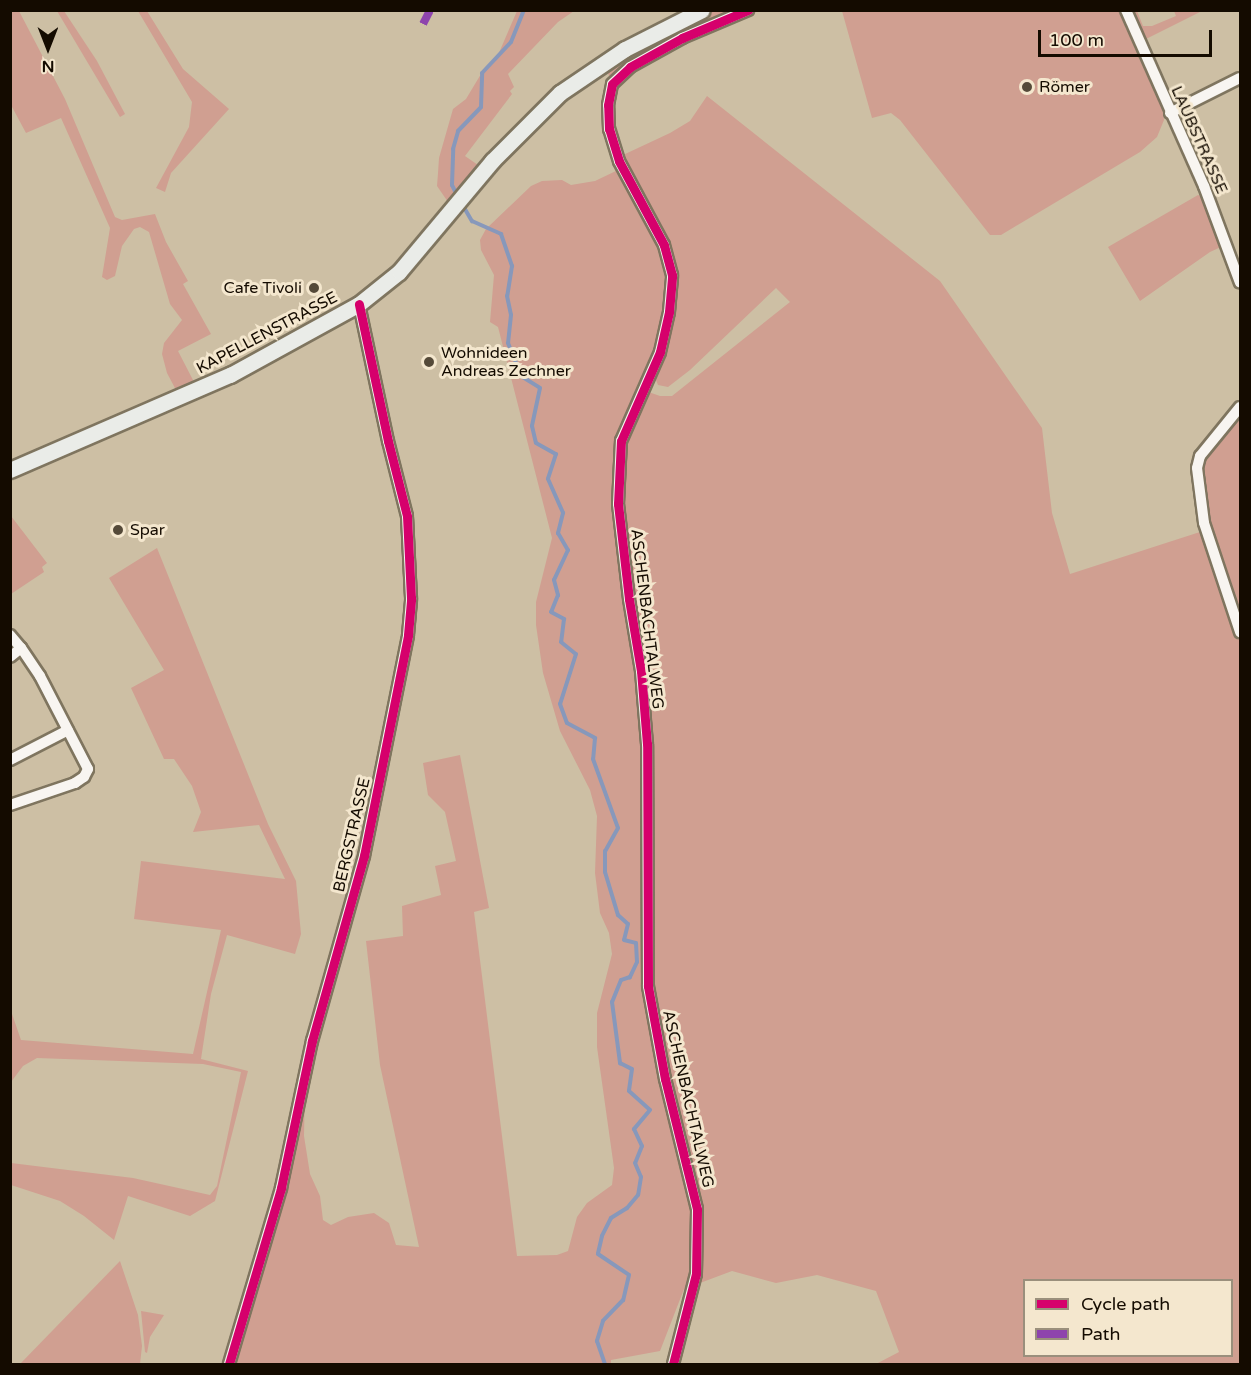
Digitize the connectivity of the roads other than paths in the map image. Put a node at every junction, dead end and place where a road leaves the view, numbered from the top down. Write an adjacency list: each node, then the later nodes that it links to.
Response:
1 (702, 10): 7 (main road, KAPELLENSTRASSE)
2 (748, 10): 18 (street, ASCHENBACHTALWEG)
3 (1126, 10): 5 (street, LAUBSTRASSE)
4 (1240, 78): 5 (street)
5 (1170, 113): 6 (street, LAUBSTRASSE)
6 (1240, 283)
7 (359, 304): 9 (main road, KAPELLENSTRASSE); 17 (street, BERGSTRASSE)
8 (1240, 407): 10 (street)
9 (10, 470)
10 (1240, 632)
11 (10, 635): 12 (street)
12 (21, 648): 13 (street); 14 (street)
13 (10, 657)
14 (68, 730): 15 (street); 16 (street)
15 (10, 760)
16 (10, 805)
17 (229, 1365)
18 (673, 1365)

